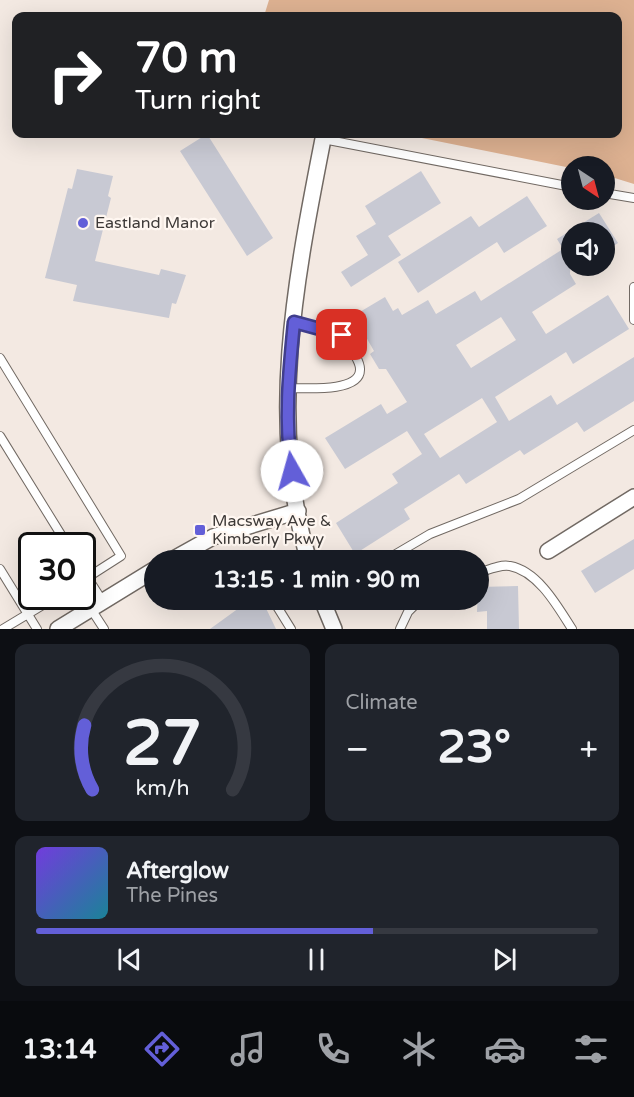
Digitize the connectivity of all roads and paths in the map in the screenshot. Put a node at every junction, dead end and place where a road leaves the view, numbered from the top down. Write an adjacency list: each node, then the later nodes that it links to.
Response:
1 (324, 138): 8 (street)
2 (334, 138): 3 (lane)
3 (561, 185)
4 (615, 195): 5 (lane)
5 (634, 198)
6 (634, 287): 7 (lane)
7 (634, 320)
8 (294, 322): 10 (street); 10 (lane)
9 (0, 358): 22 (lane)
10 (287, 388): 14 (street)
11 (634, 430): 18 (lane)
12 (0, 436): 15 (lane)
13 (634, 497): 19 (street)
14 (298, 512): 16 (street); 17 (street)
15 (59, 532)
16 (192, 550)
17 (307, 550)
18 (403, 550)
19 (548, 551)
20 (0, 569): 29 (lane)
21 (489, 570): 37 (lane)
22 (96, 572)
23 (144, 576): 24 (street)
24 (97, 605): 30 (street); 33 (lane)
25 (35, 610): 29 (lane)
26 (279, 610): 34 (lane)
27 (326, 610): 35 (street)
28 (410, 610): 36 (lane)
29 (28, 614): 31 (lane); 32 (lane)
30 (65, 627)
31 (3, 629)
32 (38, 629)
33 (104, 629)
34 (291, 629)
35 (334, 629)
36 (400, 629)
37 (572, 629)

